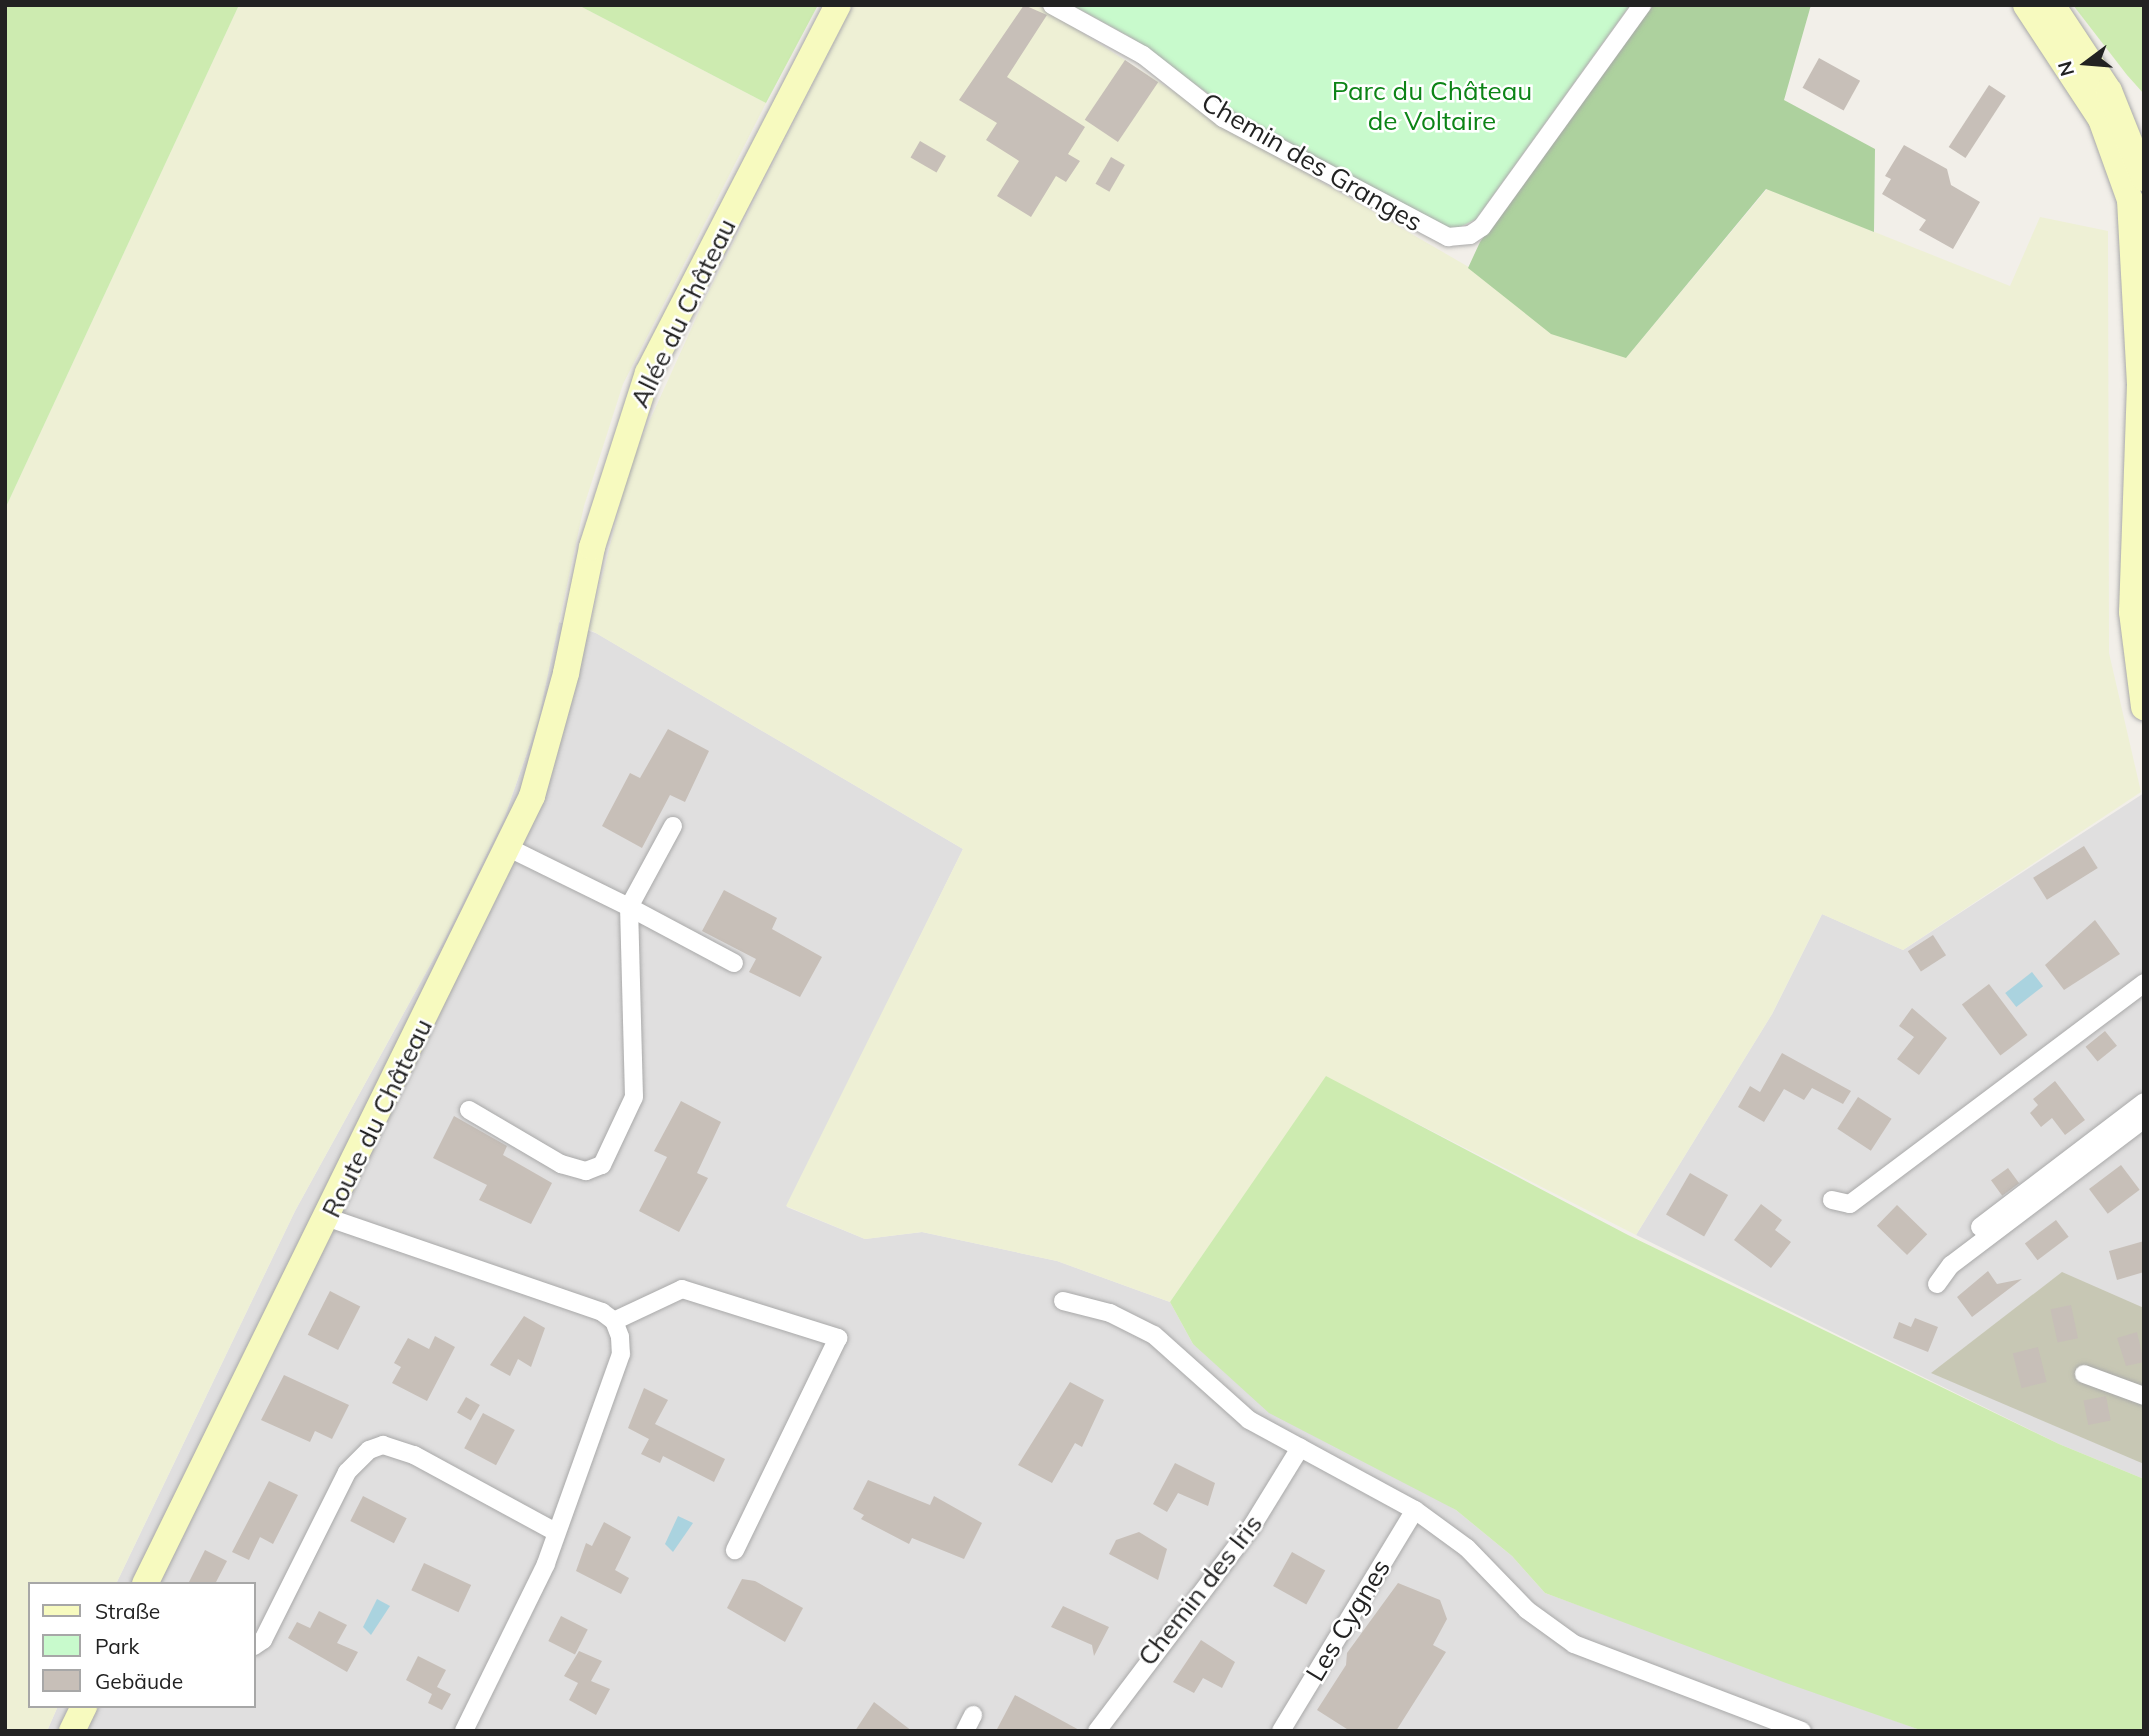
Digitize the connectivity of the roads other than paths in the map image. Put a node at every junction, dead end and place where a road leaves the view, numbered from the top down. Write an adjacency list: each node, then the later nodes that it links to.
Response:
1 (838, 5): 8 (street, Allée du Château)
2 (1052, 5): 3 (street, Chemin des Granges)
3 (1642, 5)
4 (2026, 5): 6 (street)
5 (2052, 5): 6 (street)
6 (2140, 192): 7 (street)
7 (2142, 377): 9 (street)
8 (574, 638): 11 (street, Route du Château)
9 (2144, 707)
10 (673, 825): 12 (street)
11 (509, 848): 12 (street); 19 (street, Route du Château)
12 (629, 907): 13 (street); 16 (street)
13 (734, 963)
14 (2144, 983): 18 (street)
15 (2144, 1102): 20 (street)
16 (469, 1110)
17 (2144, 1119): 21 (street)
18 (1832, 1199)
19 (329, 1218): 23 (street); 30 (street, Route du Château)
20 (1980, 1227)
21 (1937, 1284)
22 (1063, 1301): 26 (street)
23 (614, 1321): 28 (street); 29 (street)
24 (2084, 1374): 25 (street)
25 (2144, 1396)
26 (1300, 1448): 27 (street); 35 (street, Chemin des Iris)
27 (1415, 1510): 36 (street, Les Cygnes); 37 (street)
28 (556, 1532): 31 (street); 34 (street)
29 (734, 1550)
30 (146, 1582)
31 (256, 1645)
32 (83, 1708): 33 (street)
33 (72, 1731)
34 (464, 1731)
35 (1097, 1731)
36 (1281, 1731)
37 (1802, 1731)

